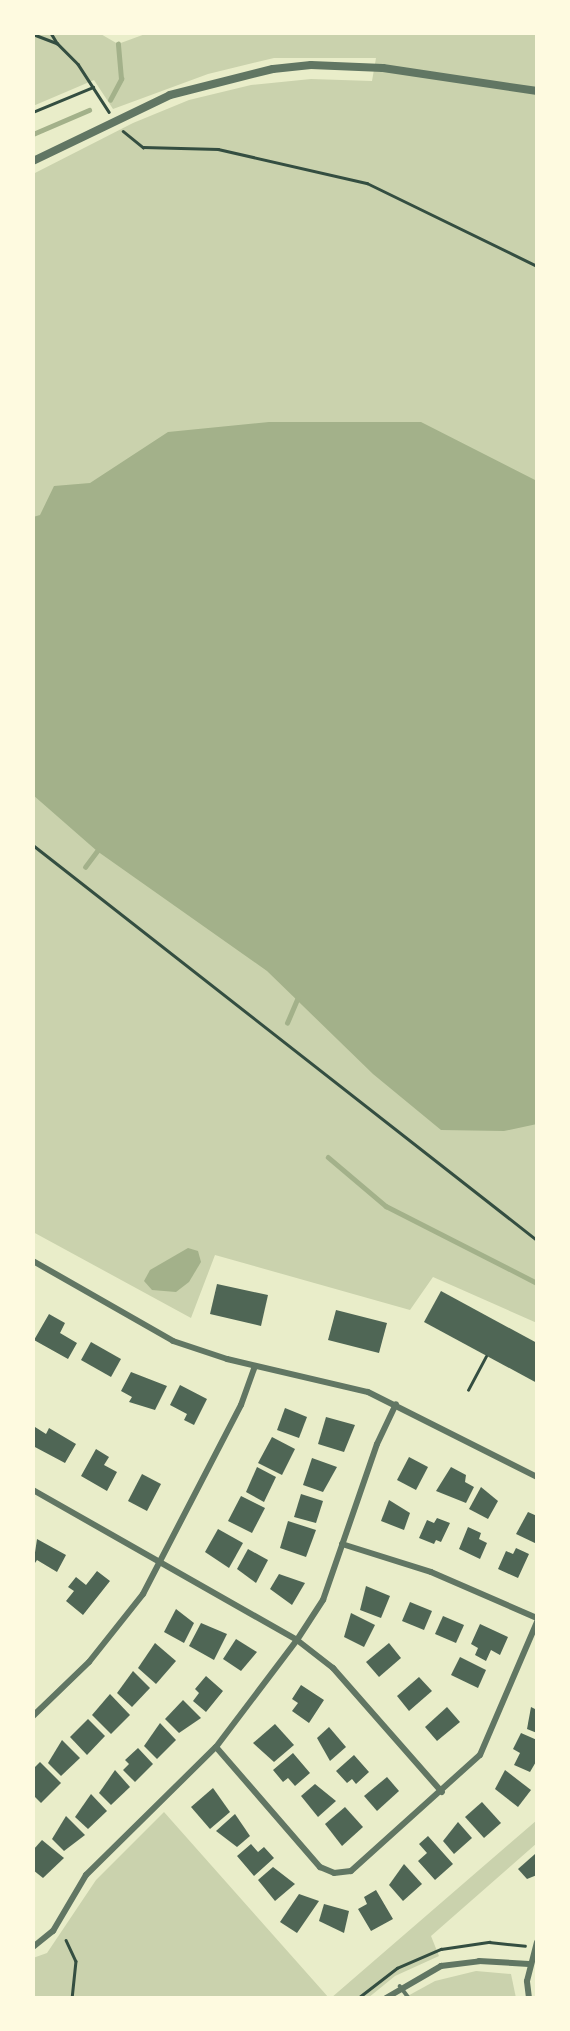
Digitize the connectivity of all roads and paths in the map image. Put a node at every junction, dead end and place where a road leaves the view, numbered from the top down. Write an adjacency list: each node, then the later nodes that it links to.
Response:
1 (33, 33): 3 (path)
2 (51, 33): 3 (path)
3 (57, 43): 4 (path)
4 (93, 87): 6 (path); 7 (path)
5 (537, 91): 9 (street)
6 (108, 110)
7 (33, 112)
8 (123, 131): 10 (path)
9 (33, 161)
10 (537, 266)
11 (33, 845): 12 (path)
12 (537, 1240)
13 (33, 1261): 15 (street)
14 (486, 1356): 16 (path)
15 (255, 1366): 17 (street); 21 (street)
16 (468, 1390)
17 (396, 1404): 18 (street); 20 (street)
18 (537, 1477)
19 (33, 1490): 21 (street)
20 (342, 1544): 22 (street); 23 (street)
21 (159, 1564): 23 (street); 24 (street)
22 (537, 1620): 26 (street)
23 (297, 1640): 25 (street); 26 (street)
24 (33, 1716)
25 (216, 1747): 26 (street); 29 (street)
26 (442, 1791)
27 (66, 1940): 32 (path)
28 (537, 1942): 30 (street)
29 (33, 1947)
30 (529, 1964): 31 (street); 35 (street)
31 (400, 1986): 33 (street); 34 (lane)
32 (72, 1998)
33 (386, 1998)
34 (409, 1998)
35 (529, 1998)

